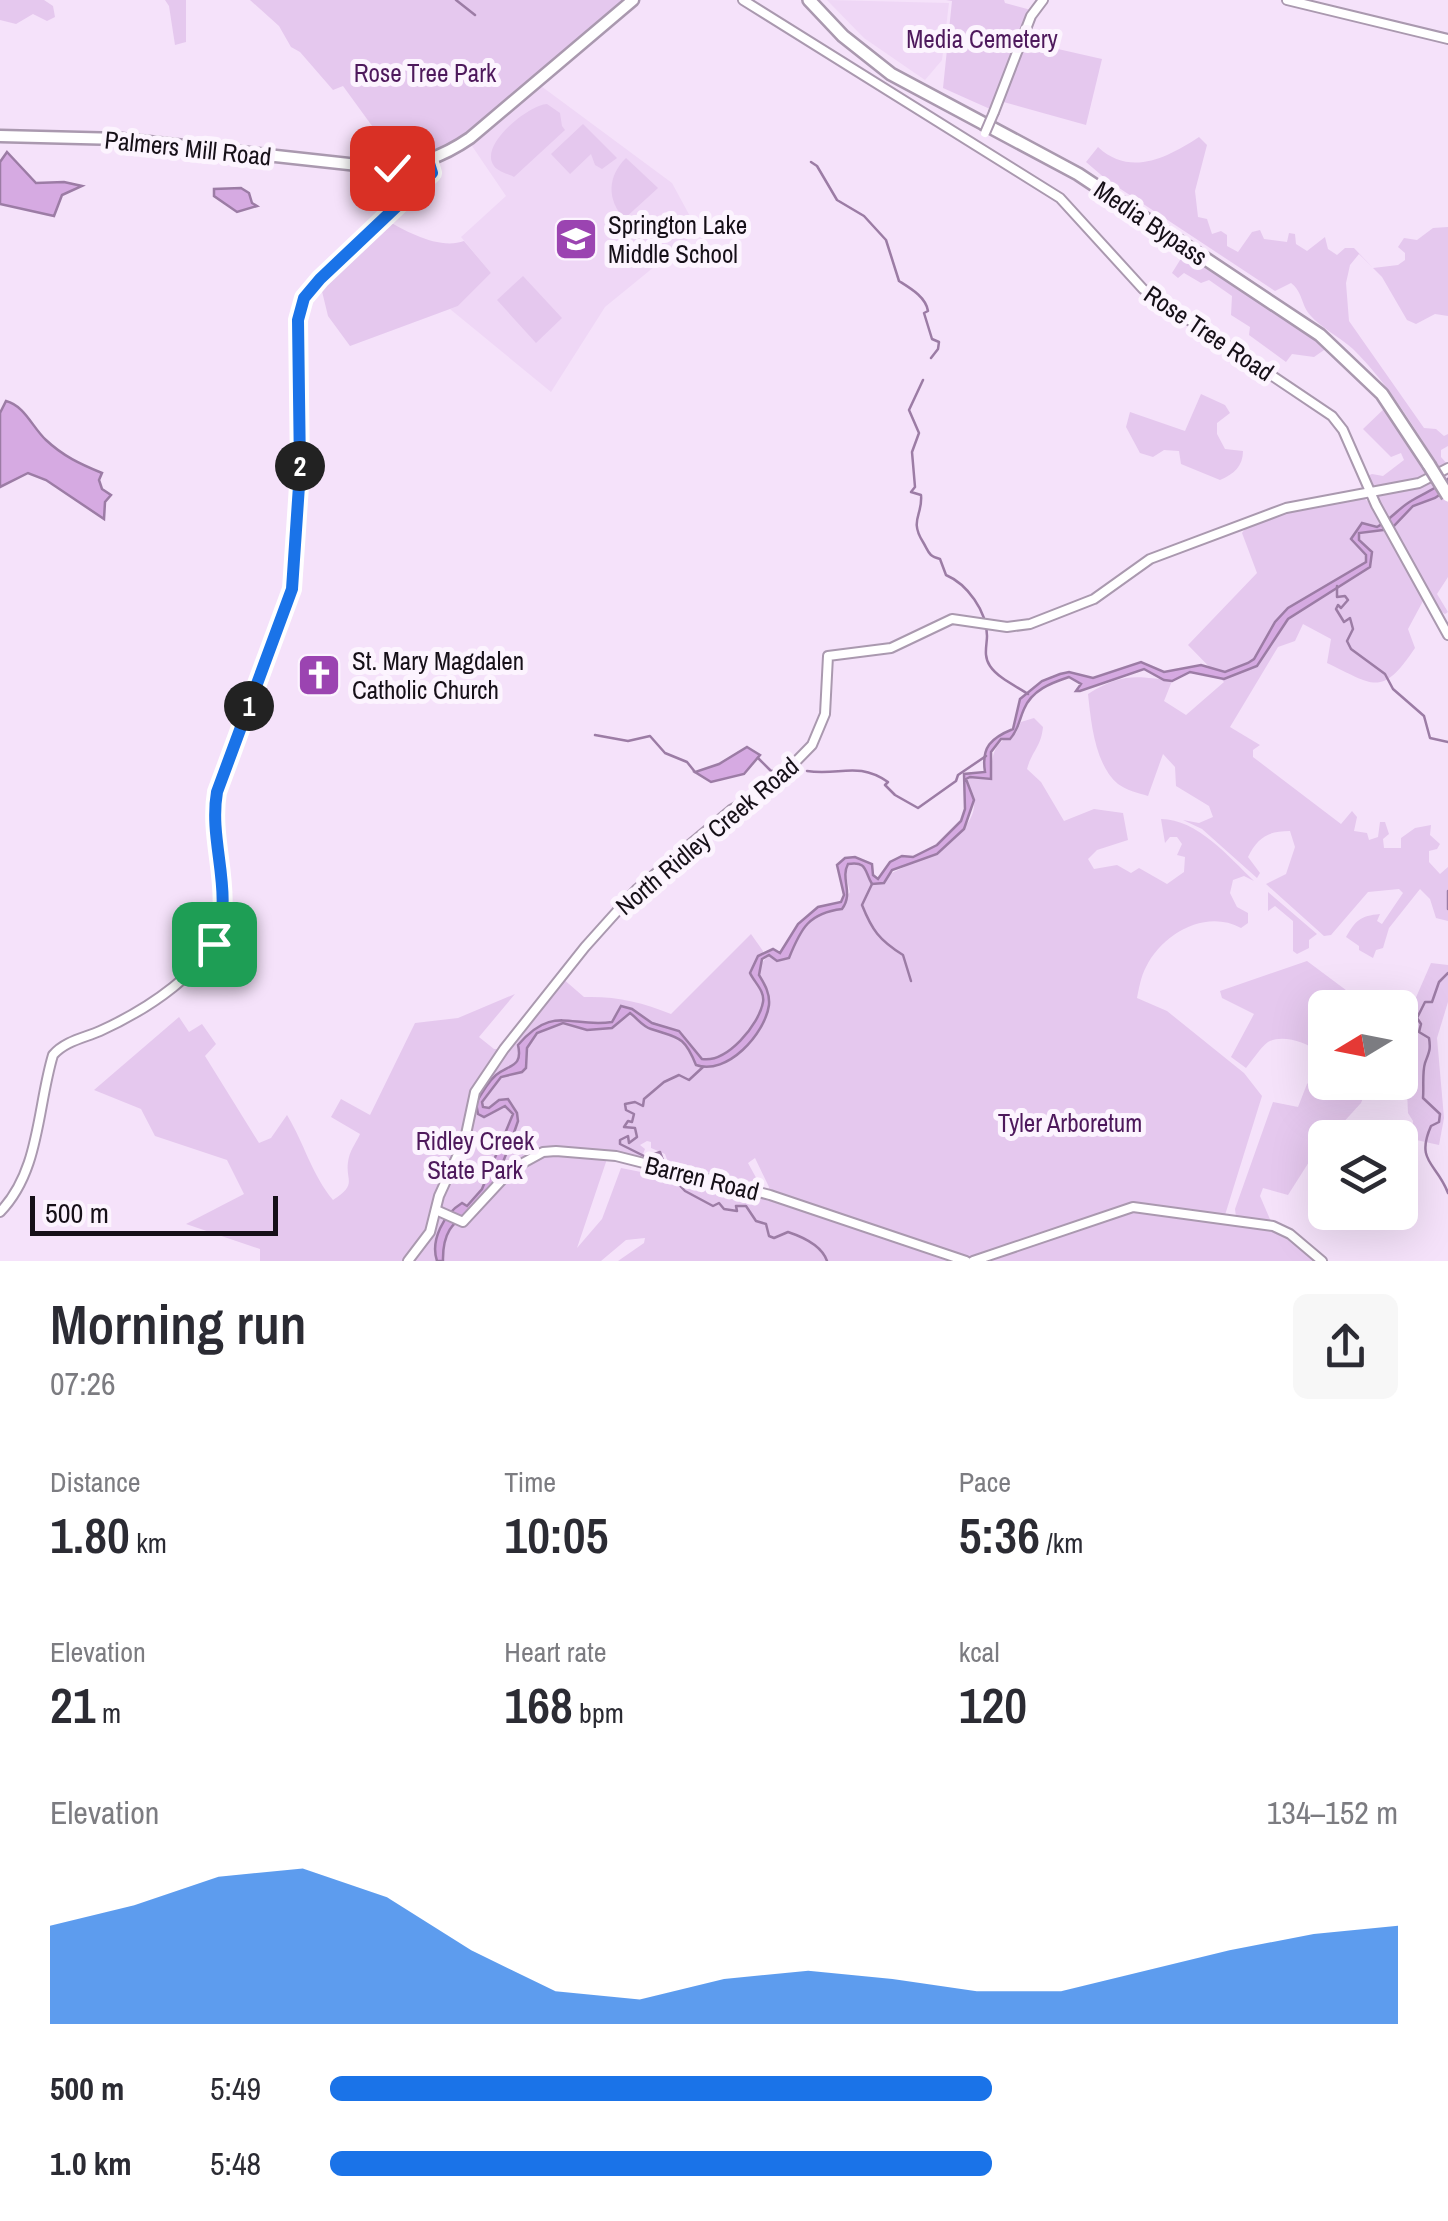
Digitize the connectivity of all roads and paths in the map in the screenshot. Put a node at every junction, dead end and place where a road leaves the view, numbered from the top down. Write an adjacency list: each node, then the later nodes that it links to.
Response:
1 (633, 0): 10 (main road)
2 (742, 0): 9 (street, Rose Tree Road)
3 (807, 0): 11 (highway, Media Bypass)
4 (1043, 0): 9 (street, bridge)
5 (1287, 0): 7 (street)
6 (820, 2): 11 (highway, Media Bypass)
7 (1448, 39)
8 (0, 136): 10 (main road, Palmers Mill Road)
9 (980, 146): 14 (street, Rose Tree Road)
10 (428, 160): 17 (street)
11 (1431, 464): 13 (highway, Media Bypass, bridge); 15 (highway, Media Bypass, bridge)
12 (1448, 468): 14 (street, North Ridley Creek Road)
13 (1448, 488)
14 (1370, 492): 16 (street, Rose Tree Road); 18 (street, North Ridley Creek Road)
15 (1448, 496)
16 (1448, 634)
17 (0, 1212)
18 (440, 1213): 19 (street); 20 (street, Barren Road)
19 (408, 1261)
20 (970, 1261): 21 (street, Barren Road)
21 (1322, 1261)

